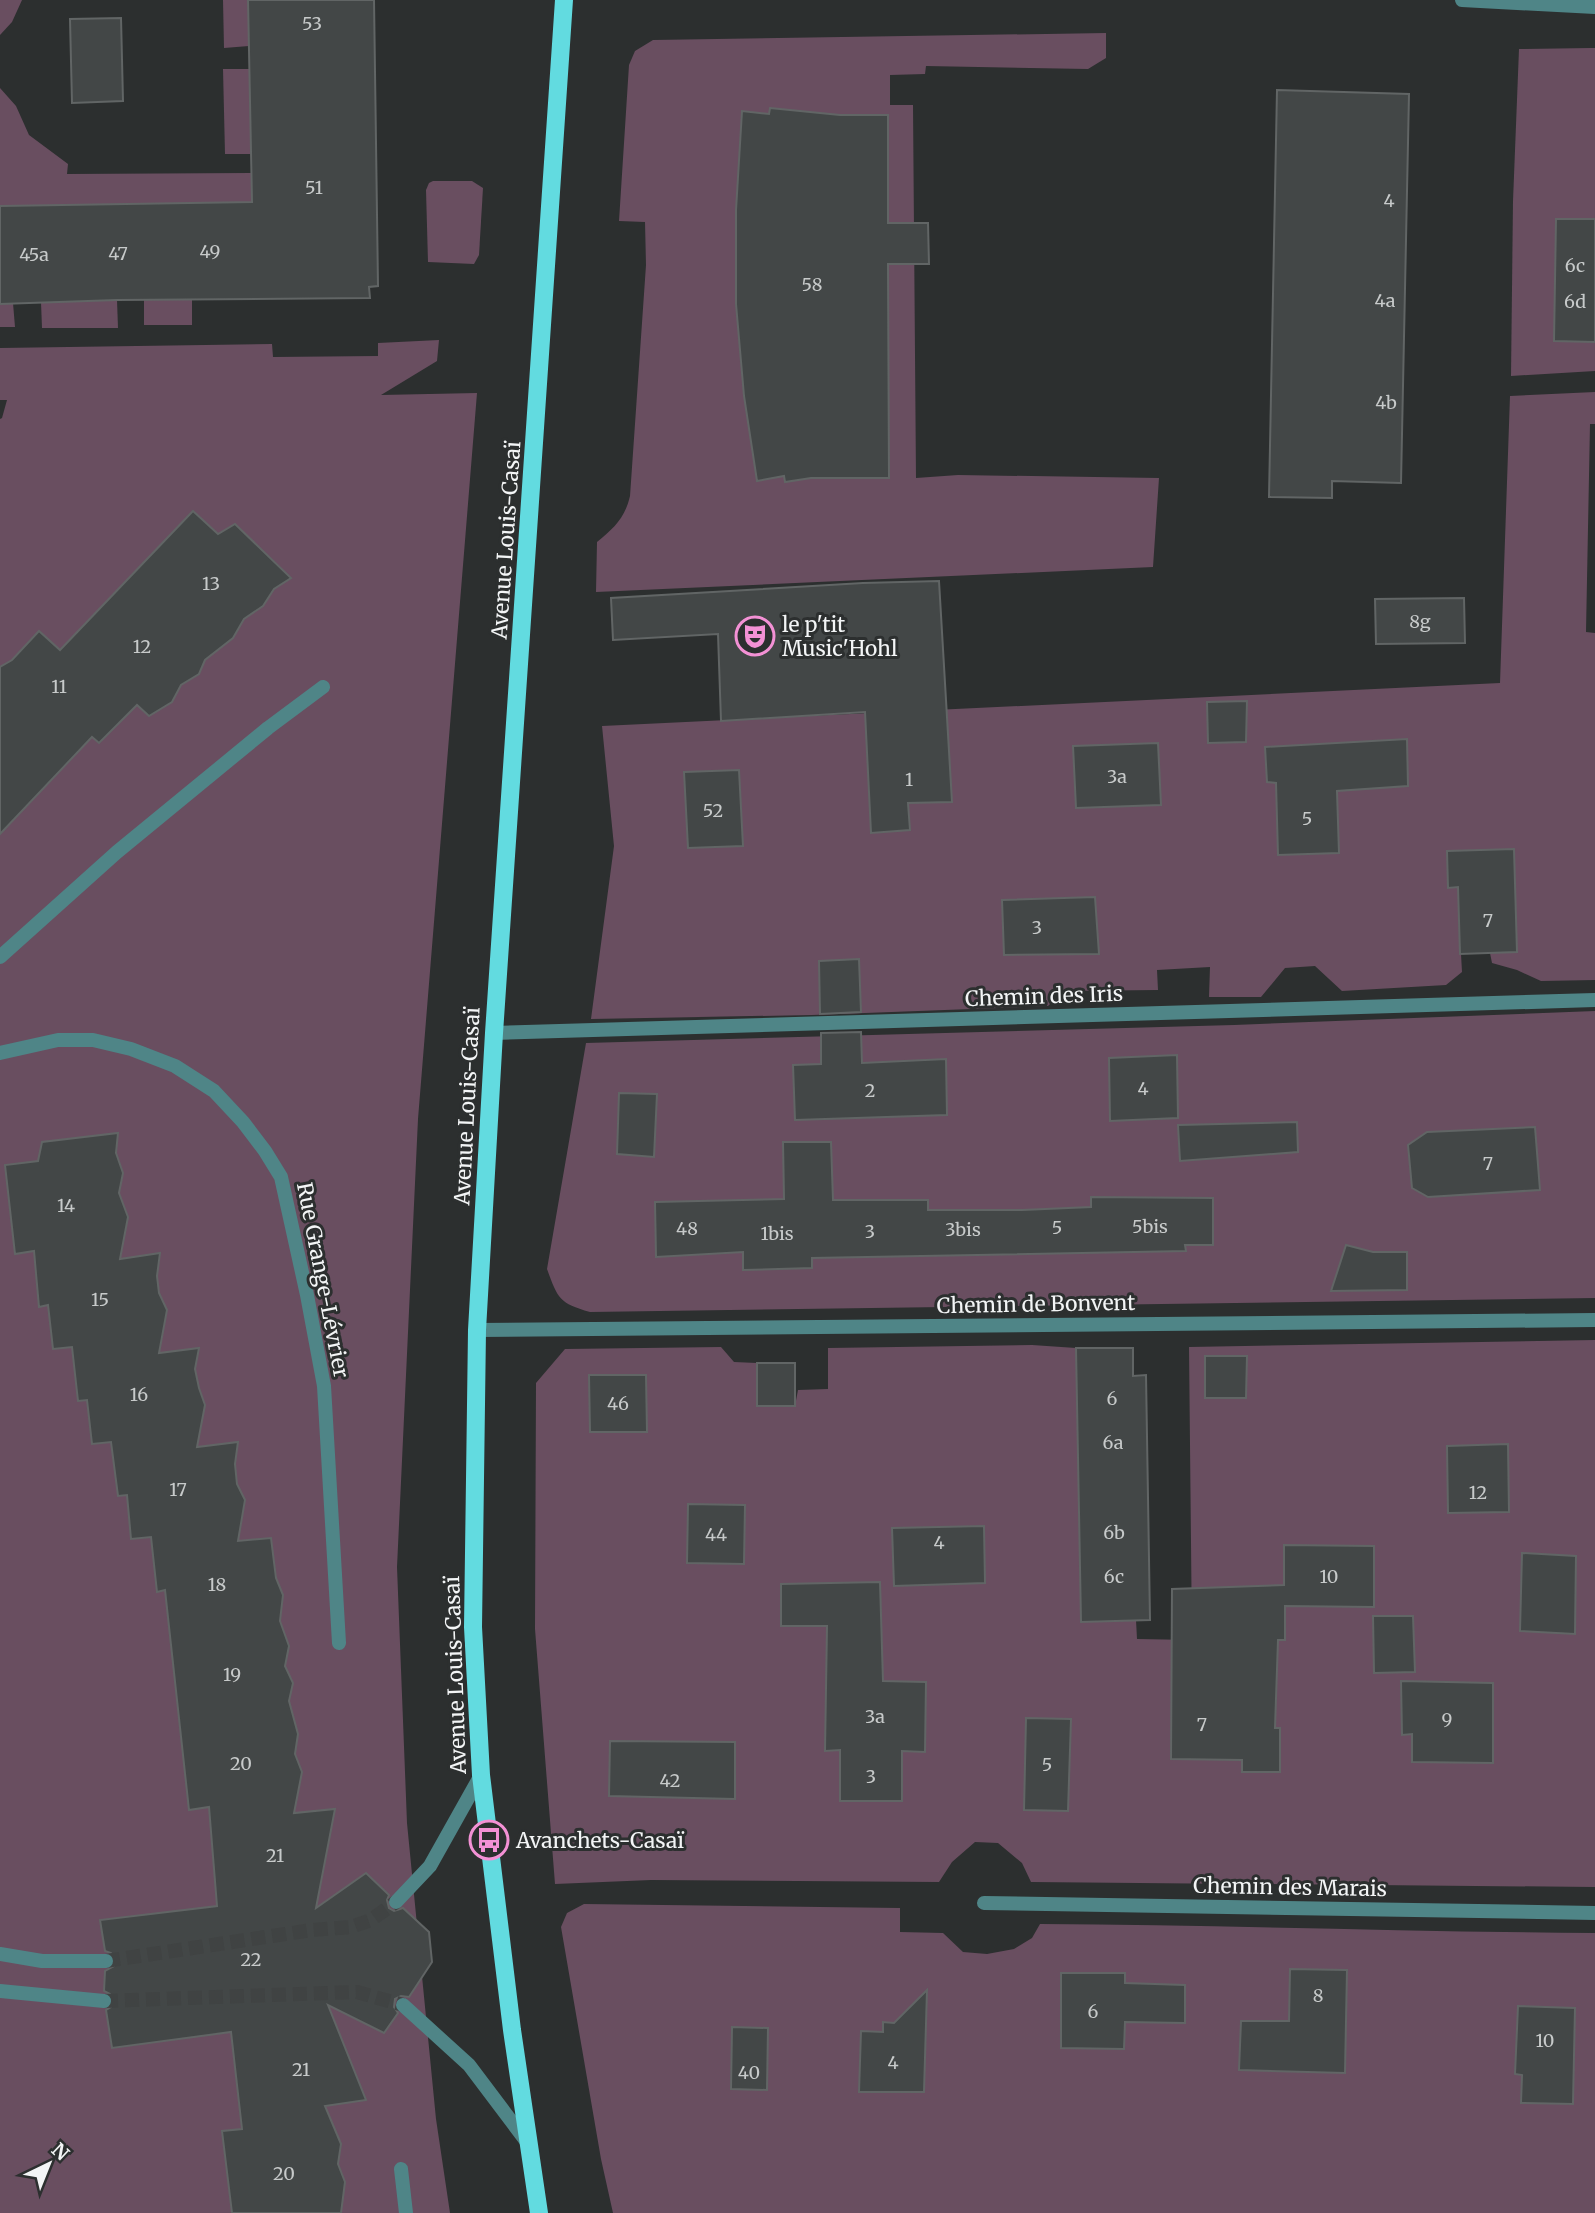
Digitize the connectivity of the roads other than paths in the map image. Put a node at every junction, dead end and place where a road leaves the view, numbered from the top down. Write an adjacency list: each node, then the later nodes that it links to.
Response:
1 (564, 0): 7 (main road, Avenue Louis-Casaï)
2 (1462, 0): 3 (street)
3 (1595, 7)
4 (323, 687): 5 (street)
5 (0, 957)
6 (1595, 1000): 7 (street, Chemin des Iris)
7 (494, 1033): 10 (main road, Avenue Louis-Casaï)
8 (0, 1053): 11 (street, Rue Grange-Lévrier)
9 (1595, 1320): 10 (street, Chemin de Bonvent)
10 (477, 1330): 12 (main road, Avenue Louis-Casaï)
11 (339, 1643)
12 (481, 1775): 13 (street); 21 (main road, Avenue Louis-Casaï)
13 (396, 1902)
14 (984, 1903): 15 (street, Chemin des Marais)
15 (1595, 1913)
16 (0, 1954): 17 (street)
17 (106, 1961)
18 (0, 1991): 19 (street)
19 (104, 2001)
20 (404, 2005): 21 (street)
21 (527, 2142): 24 (main road, Avenue Louis-Casaï)
22 (401, 2169): 23 (street)
23 (406, 2213)
24 (539, 2213)

